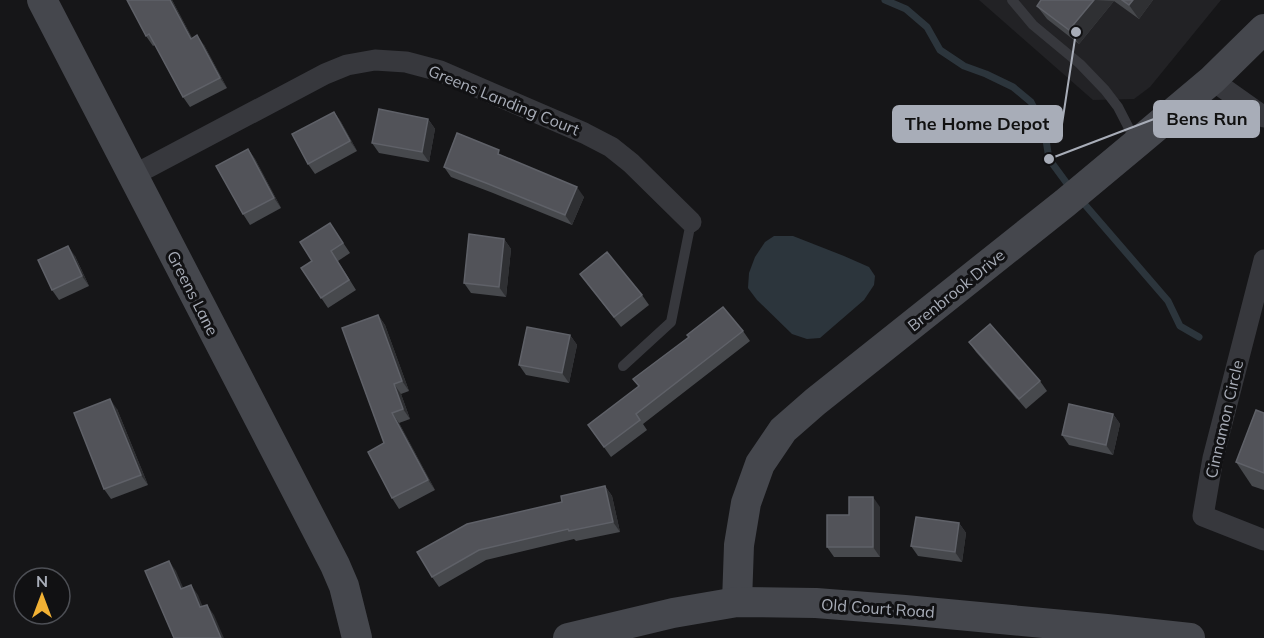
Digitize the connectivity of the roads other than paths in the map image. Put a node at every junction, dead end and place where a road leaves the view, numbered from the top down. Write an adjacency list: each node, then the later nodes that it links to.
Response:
1 (42, 0): 7 (street, Greens Lane)
2 (1012, 0): 6 (lane)
3 (1264, 29): 4 (street, Brenbrook Drive)
4 (1212, 80): 5 (street); 6 (street, Brenbrook Drive)
5 (1264, 117)
6 (1137, 143): 13 (street, Brenbrook Drive)
7 (132, 176): 8 (street, Greens Landing Court); 12 (street, Greens Lane)
8 (691, 222): 10 (lane)
9 (1264, 260): 11 (street, Cinnamon Circle)
10 (623, 366)
11 (1264, 540)
12 (344, 586): 14 (street, Greens Lane); 15 (street, Greens Lane)
13 (737, 602): 16 (street, Old Court Road); 17 (street, Old Court Road)
14 (357, 638)
15 (377, 638)
16 (568, 638)
17 (1190, 638)

